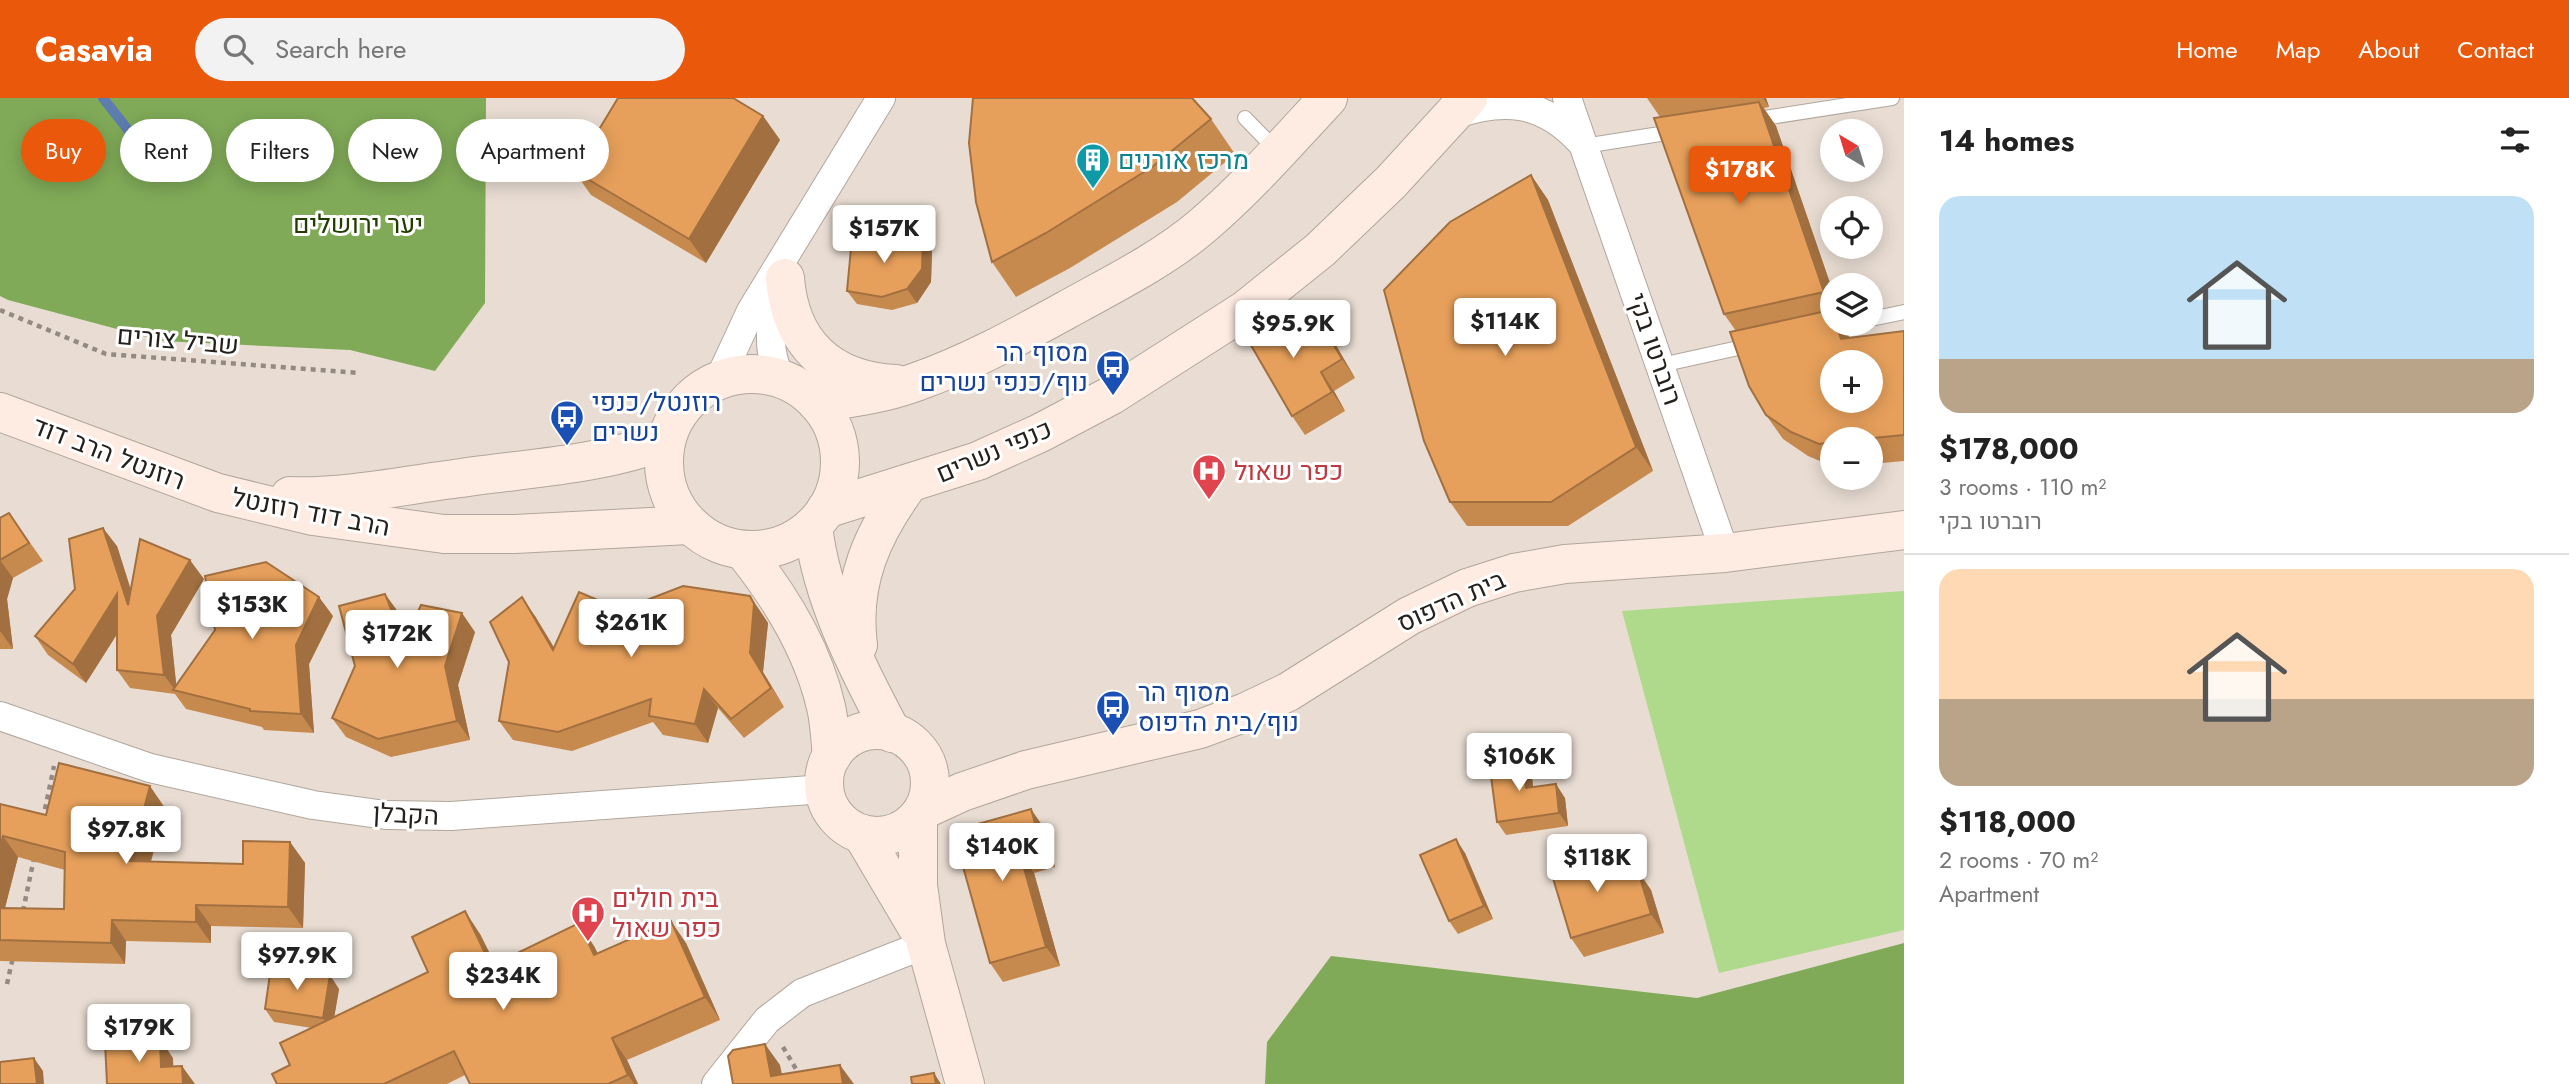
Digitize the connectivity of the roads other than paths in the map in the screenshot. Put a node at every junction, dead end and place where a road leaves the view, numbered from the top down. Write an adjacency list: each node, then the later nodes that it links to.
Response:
1 (881, 98): 11 (street)
2 (1328, 98): 10 (street)
3 (1567, 98): 9 (street, רוברטו בקי)
4 (1892, 98): 7 (lane)
5 (1460, 106): 9 (street, רוברטו בקי); 25 (street, כנפי נשרים)
6 (1245, 118): 10 (lane)
7 (1731, 123)
8 (1691, 129): 9 (lane)
9 (1584, 146): 18 (street, רוברטו בקי)
10 (1278, 152): 21 (street)
11 (810, 218): 12 (street); 20 (street)
12 (785, 278): 19 (street); 21 (street)
13 (1904, 312): 14 (lane)
14 (1883, 316)
15 (1820, 330): 16 (lane)
16 (1808, 332)
17 (1768, 341): 18 (lane)
18 (1661, 365): 31 (street, רוברטו בקי)
19 (781, 379): 20 (street); 22 (street)
20 (719, 380): 24 (street)
21 (915, 383): 22 (street)
22 (817, 403): 27 (street)
23 (0, 412): 26 (street, רוזנטל הרב דוד)
24 (666, 440): 26 (street, הרב דוד רוזנטל); 28 (street)
25 (908, 485): 27 (street, כנפי נשרים); 32 (street)
26 (218, 494): 28 (street, הרב דוד רוזנטל)
27 (820, 517): 30 (street); 32 (street)
28 (689, 525): 30 (street)
29 (1904, 530): 31 (street, בית הדפוס)
30 (743, 550): 36 (street)
31 (1725, 554): 35 (street, בית הדפוס)
32 (861, 671): 34 (street)
33 (0, 716): 36 (street, הקבלן)
34 (906, 742): 35 (street, בית הדפוס); 36 (street); 37 (street)
35 (1026, 770): 37 (street, בית הדפוס)
36 (829, 773): 38 (street)
37 (921, 814): 38 (street); 39 (street)
38 (862, 834): 39 (street)
39 (926, 944): 40 (street); 41 (street)
40 (716, 1084)
41 (965, 1084)

